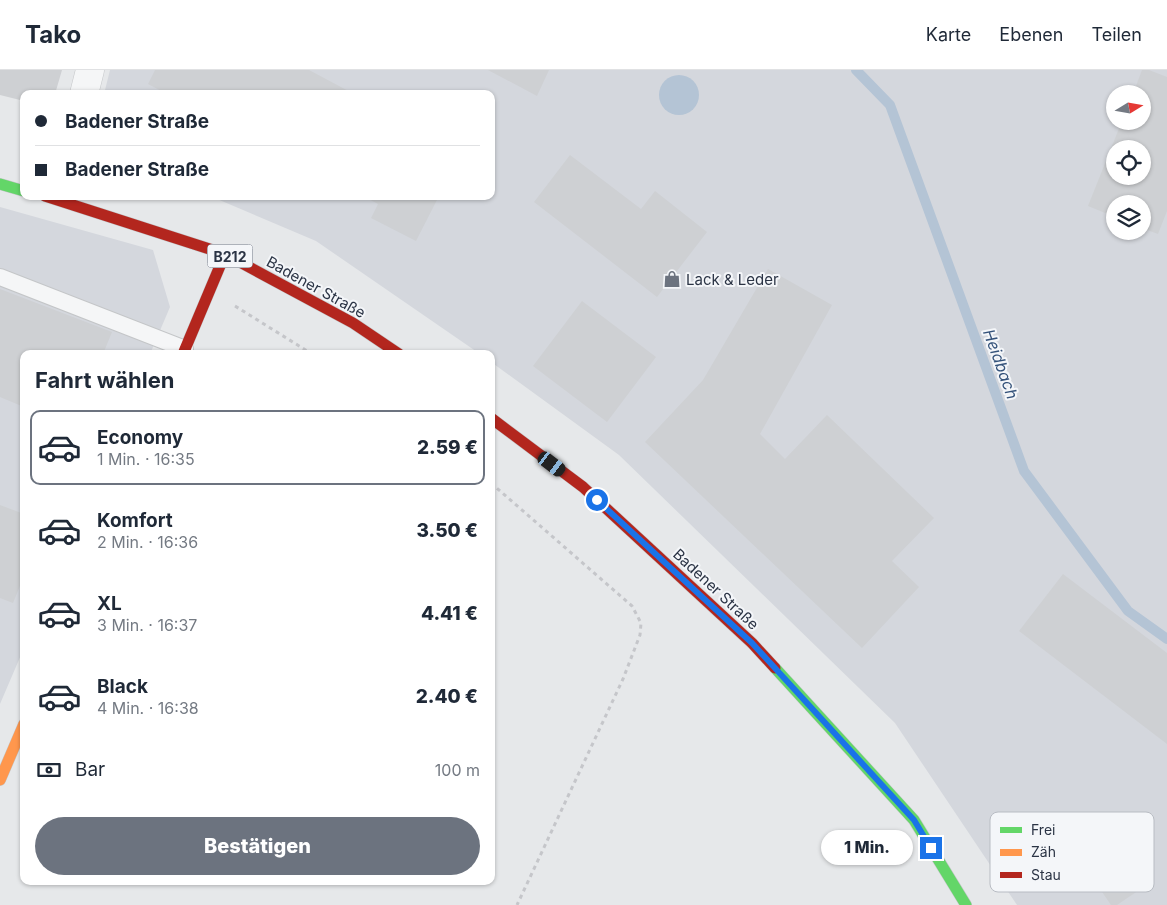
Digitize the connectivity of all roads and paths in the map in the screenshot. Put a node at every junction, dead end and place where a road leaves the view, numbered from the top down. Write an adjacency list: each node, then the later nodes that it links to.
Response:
1 (90, 70): 2 (street)
2 (85, 90)
3 (0, 184): 4 (main road)
4 (20, 189)
5 (61, 200): 6 (main road, Badener Straße / B212)
6 (225, 254): 8 (main road); 12 (main road, Badener Straße / B212)
7 (0, 277): 9 (lane)
8 (210, 288): 10 (main road); 11 (path)
9 (179, 350)
10 (185, 350)
11 (305, 350)
12 (393, 350)
13 (495, 421): 19 (main road, Badener Straße)
14 (495, 486): 18 (path)
15 (20, 731): 16 (main road)
16 (5, 756): 17 (main road)
17 (0, 780)
18 (517, 905)
19 (966, 905)

